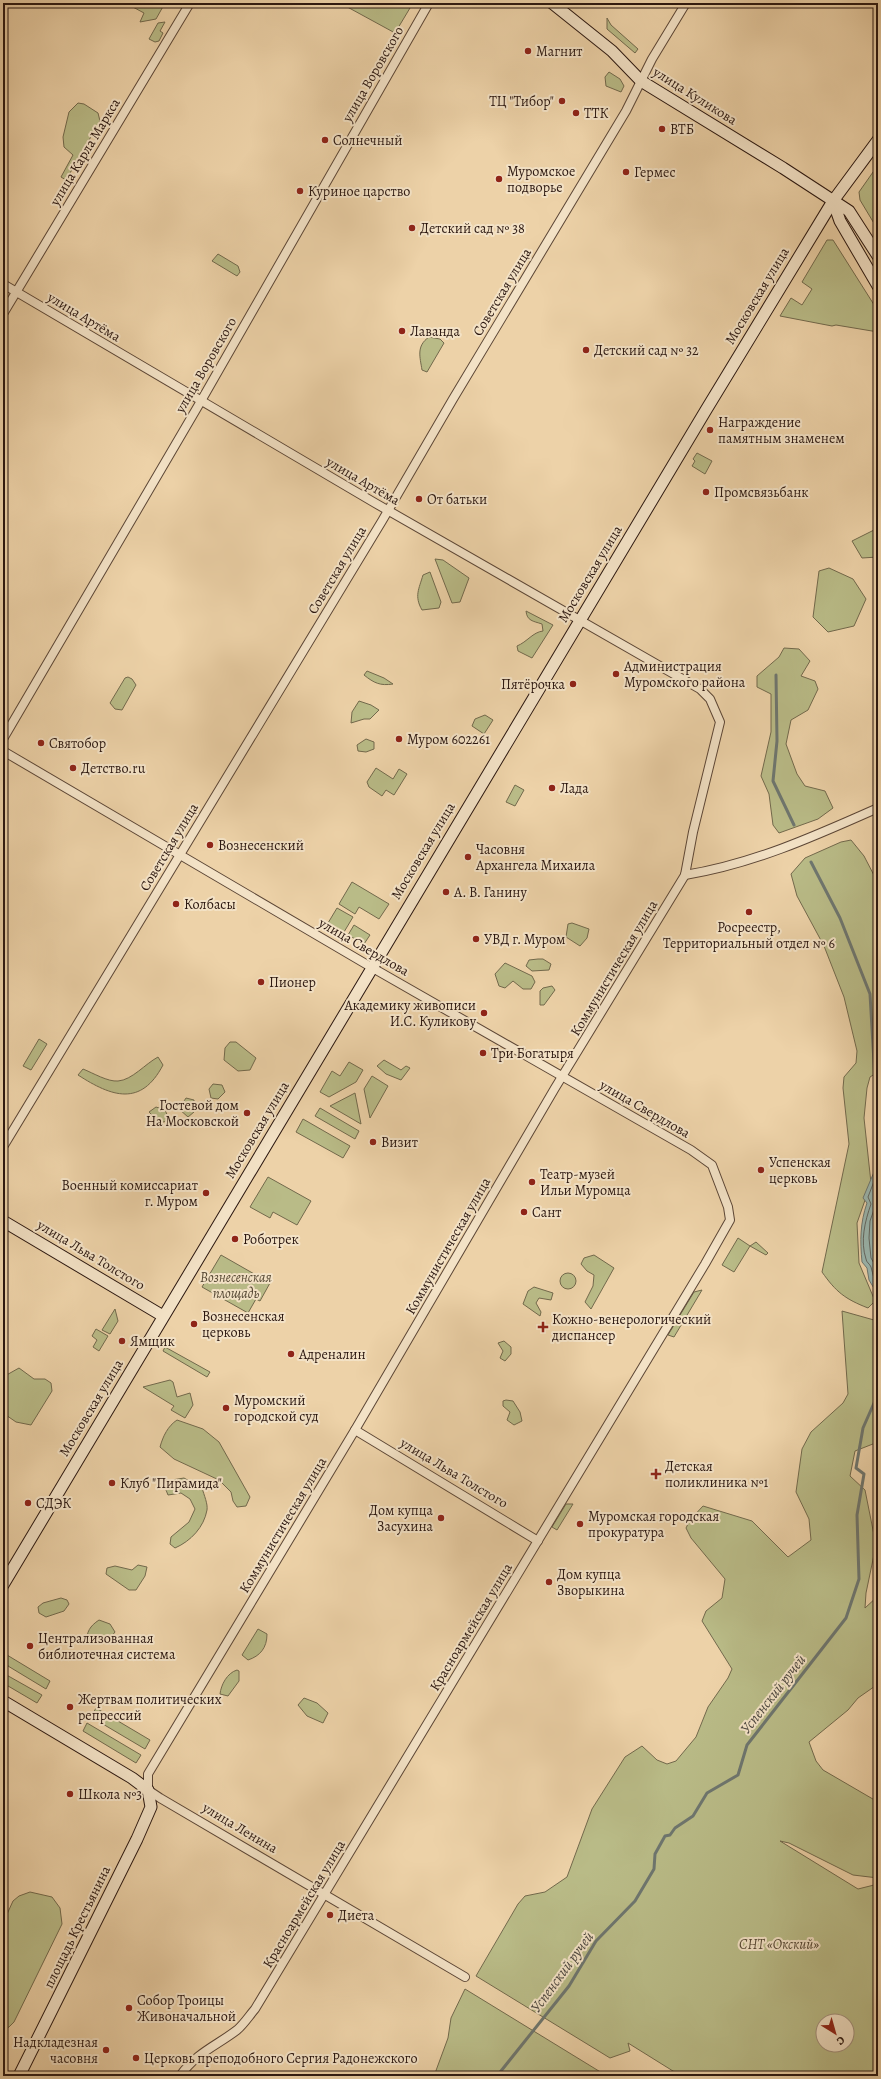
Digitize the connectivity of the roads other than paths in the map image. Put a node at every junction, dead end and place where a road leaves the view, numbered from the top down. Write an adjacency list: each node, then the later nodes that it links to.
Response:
1 (190, 3): 11 (street, улица Карла Маркса)
2 (429, 3): 13 (street, улица Воровского)
3 (552, 3): 5 (street, улица Куликова)
4 (686, 3): 5 (street, Советская улица)
5 (642, 81): 7 (street, улица Куликова); 14 (street, Советская улица)
6 (878, 140): 7 (street, Московская улица)
7 (833, 201): 8 (street, улица Куликова); 10 (street); 15 (street, Московская улица)
8 (878, 256)
9 (3, 284): 11 (street, улица Артёма)
10 (878, 286)
11 (16, 292): 12 (street, улица Карла Маркса); 13 (street, улица Артёма)
12 (3, 314)
13 (201, 401): 14 (street, улица Артёма); 17 (street, улица Воровского)
14 (388, 510): 15 (street, улица Артёма); 20 (street, Советская улица)
15 (579, 620): 16 (street, улица Артёма); 22 (street, Московская улица)
16 (710, 699): 21 (street, Коммунистическая улица)
17 (3, 739)
18 (3, 751): 20 (street, улица Свердлова)
19 (878, 808): 21 (street)
20 (179, 855): 22 (street, улица Свердлова); 24 (street, Советская улица)
21 (685, 876): 23 (street, Коммунистическая улица)
22 (371, 967): 23 (street, улица Свердлова); 27 (street, Московская улица)
23 (562, 1076): 25 (street, улица Свердлова); 28 (street, Коммунистическая улица)
24 (3, 1146)
25 (712, 1165): 29 (street, Красноармейская улица)
26 (3, 1221): 27 (street, улица Льва Толстого)
27 (163, 1316): 30 (street, Московская улица)
28 (355, 1430): 29 (street, улица Льва Толстого); 32 (street, Коммунистическая улица)
29 (538, 1540): 33 (street, Красноармейская улица)
30 (3, 1585)
31 (3, 1701): 32 (street, улица Ленина)
32 (148, 1790): 33 (street, улица Ленина); 35 (street, площадь Крестьянина)
33 (325, 1895): 34 (street, улица Ленина); 36 (street, Красноармейская улица)
34 (465, 1977)
35 (20, 2076)
36 (180, 2076)

